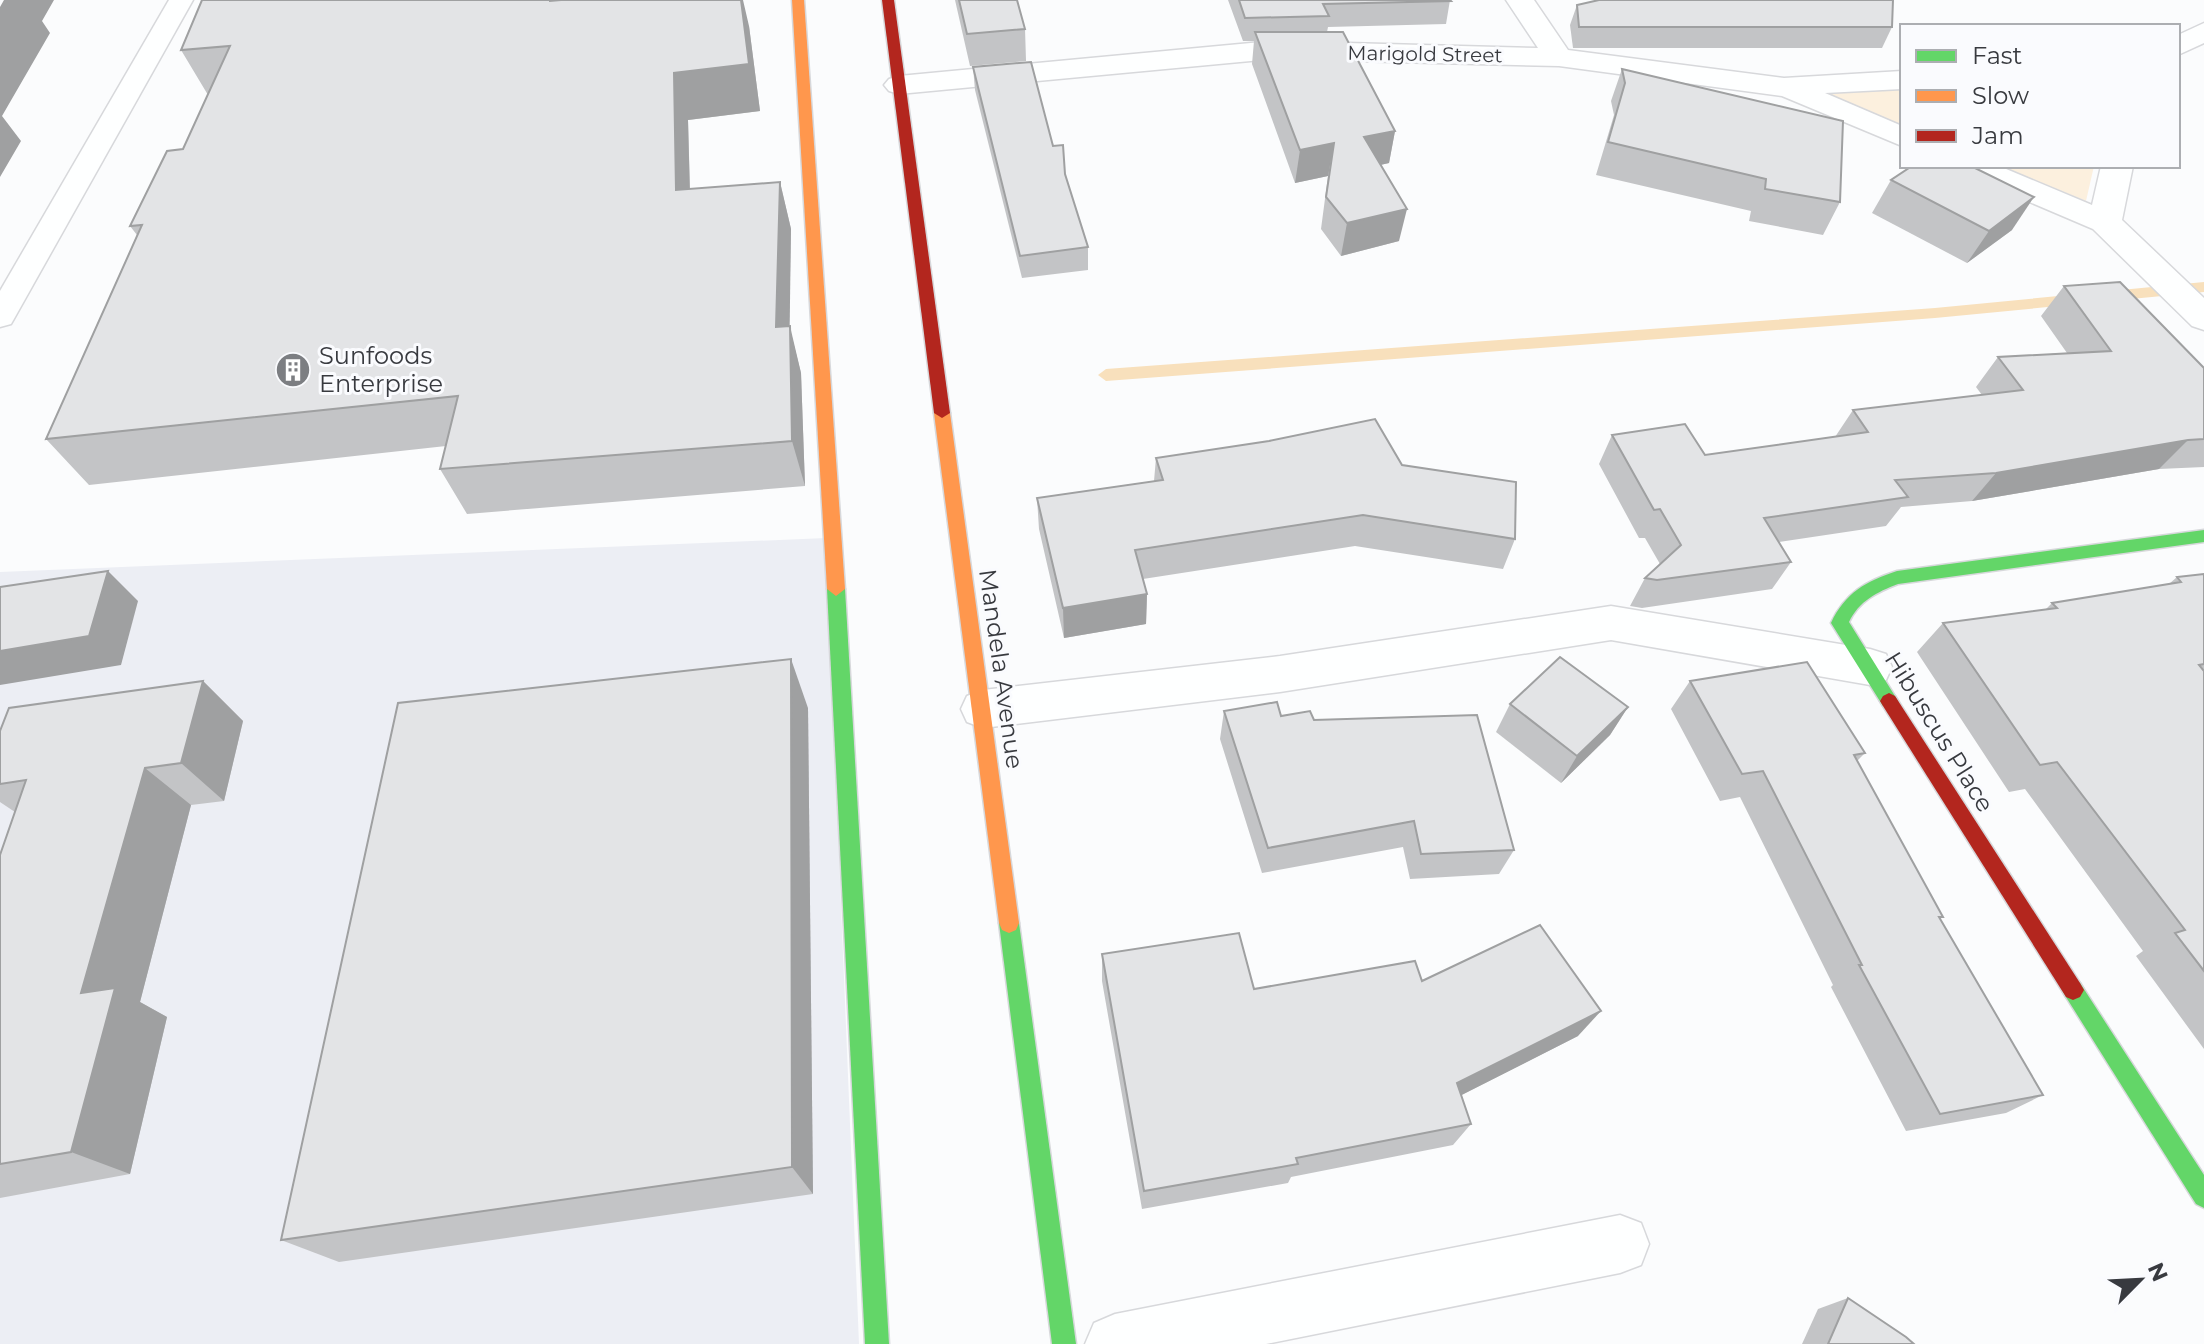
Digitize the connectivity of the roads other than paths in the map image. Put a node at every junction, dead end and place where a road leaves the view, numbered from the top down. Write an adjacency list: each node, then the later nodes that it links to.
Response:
1 (181, 0): 15 (lane)
2 (798, 0): 22 (main road)
3 (888, 0): 9 (main road, Mandela Avenue)
4 (1520, 0): 7 (street)
5 (2204, 32): 6 (street)
6 (2180, 45)
7 (1559, 57): 9 (street, Marigold Street); 10 (street, Marigold Street)
8 (1900, 80): 10 (street, Marigold Street)
9 (899, 85): 19 (main road, Mandela Avenue)
10 (1784, 87): 11 (street)
11 (1900, 136)
12 (1977, 168): 14 (street)
13 (2117, 168): 14 (street)
14 (2105, 222): 16 (street)
15 (0, 317)
16 (2204, 318)
17 (2204, 536): 18 (main road, Hibuscus Place)
18 (1870, 667): 19 (street); 20 (main road, Hibuscus Place)
19 (983, 709): 23 (main road, Mandela Avenue)
20 (2204, 1196)
21 (1620, 1244): 24 (street)
22 (877, 1344)
23 (1064, 1344)
24 (1115, 1344)

